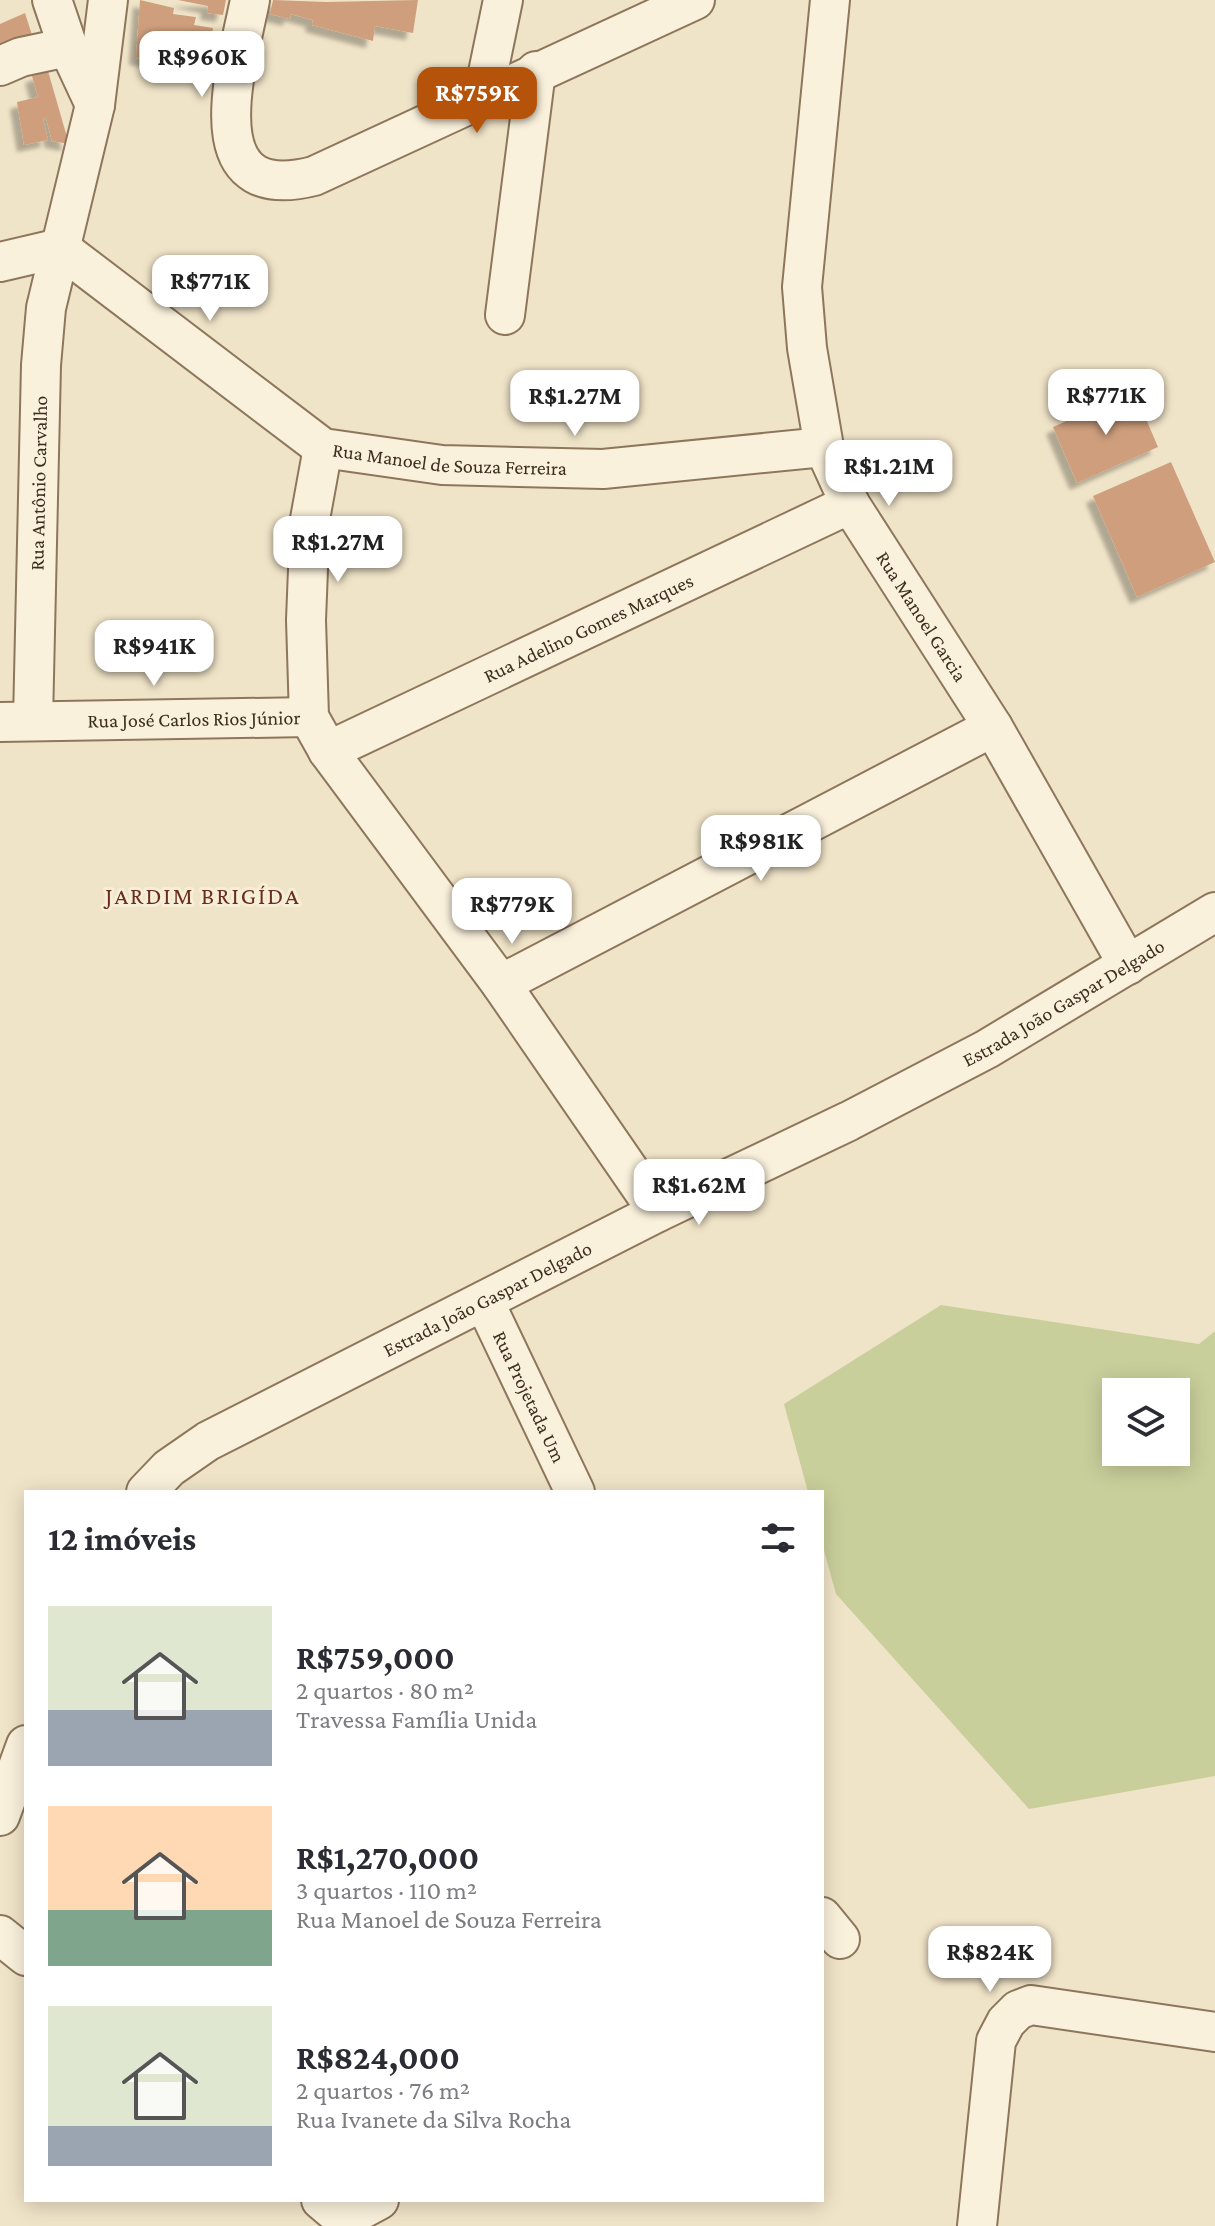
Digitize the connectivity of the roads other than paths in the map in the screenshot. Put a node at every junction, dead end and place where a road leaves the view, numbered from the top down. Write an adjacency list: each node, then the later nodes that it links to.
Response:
1 (52, 0): 7 (street)
2 (108, 0): 11 (street, Rua Antônio Carvalho)
3 (250, 0): 10 (street)
4 (503, 0): 10 (street)
5 (695, 0): 9 (street)
6 (830, 0): 15 (street, Rua Manoel Garcia)
7 (68, 47): 8 (street); 11 (street)
8 (0, 66)
9 (536, 71): 10 (street); 14 (street)
10 (483, 97)
11 (95, 105): 12 (street, Rua Antônio Carvalho)
12 (60, 248): 13 (street); 16 (street, Rua Manoel de Souza Ferreira); 19 (street, Rua Antônio Carvalho)
13 (0, 262)
14 (505, 315)
15 (824, 447): 16 (street, Rua Manoel de Souza Ferreira); 17 (street, Rua Manoel Garcia)
16 (323, 448): 18 (street)
17 (850, 504): 20 (street, Rua Manoel Garcia); 21 (street, Rua Adelino Gomes Marques)
18 (309, 717): 19 (street, Rua José Carlos Rios Júnior); 21 (street, Rua José Carlos Rios Júnior)
19 (16, 721)
20 (993, 727): 23 (street, Rua Manoel Garcia); 24 (street)
21 (328, 751): 24 (street, Rua José Carlos Rios Júnior)
22 (1215, 912): 23 (street, Estrada João Gaspar Delgado)
23 (1128, 965): 25 (street, Estrada João Gaspar Delgado)
24 (501, 984): 25 (street, Rua José Carlos Rios Júnior)
25 (658, 1212): 26 (street, Estrada João Gaspar Delgado)
26 (484, 1301): 27 (street, Estrada João Gaspar Delgado); 28 (street, Rua Projetada Um)
27 (148, 1490)
28 (574, 1490)
29 (24, 1750): 30 (street)
30 (3, 1797)
31 (0, 1935): 32 (street)
32 (24, 1954)
33 (1215, 2032): 36 (street)
34 (374, 2202): 35 (street)
35 (339, 2215)
36 (977, 2226)

